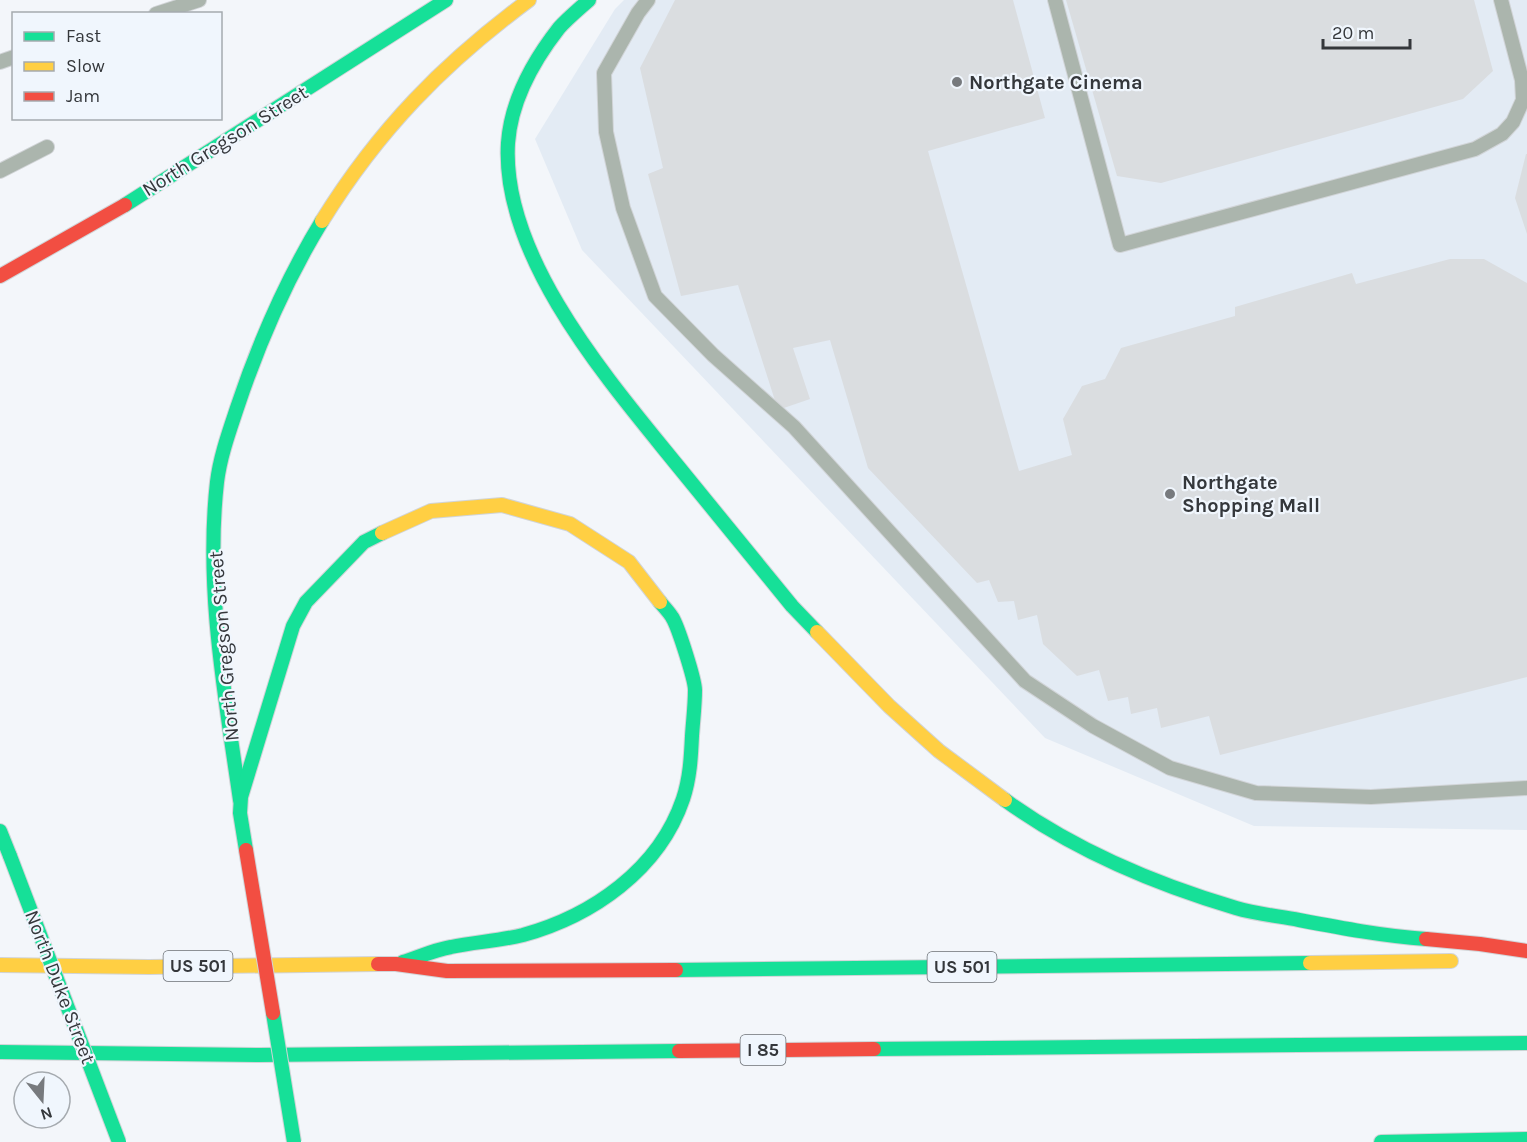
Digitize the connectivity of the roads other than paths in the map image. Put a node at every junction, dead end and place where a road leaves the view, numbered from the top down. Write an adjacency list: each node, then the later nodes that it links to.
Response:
1 (200, 0): 8 (lane)
2 (446, 0): 11 (main road, North Gregson Street)
3 (529, 0): 13 (main road, North Gregson Street)
4 (589, 0): 15 (main road)
5 (648, 0): 12 (lane)
6 (1055, 0): 7 (lane)
7 (1501, 0)
8 (162, 12)
9 (47, 147): 10 (lane)
10 (0, 171)
11 (0, 276)
12 (1527, 788)
13 (240, 800): 19 (main road); 24 (main road, North Gregson Street, bridge)
14 (0, 831): 23 (main road, North Duke Street, bridge)
15 (1527, 951): 16 (main road)
16 (1489, 958)
17 (1467, 960): 19 (main road, US 501)
18 (0, 964): 19 (main road, US 501)
19 (396, 964)
20 (1527, 1043): 21 (main road, I 85)
21 (0, 1053)
22 (1527, 1138): 25 (main road)
23 (120, 1142)
24 (294, 1142)
25 (1381, 1142)

